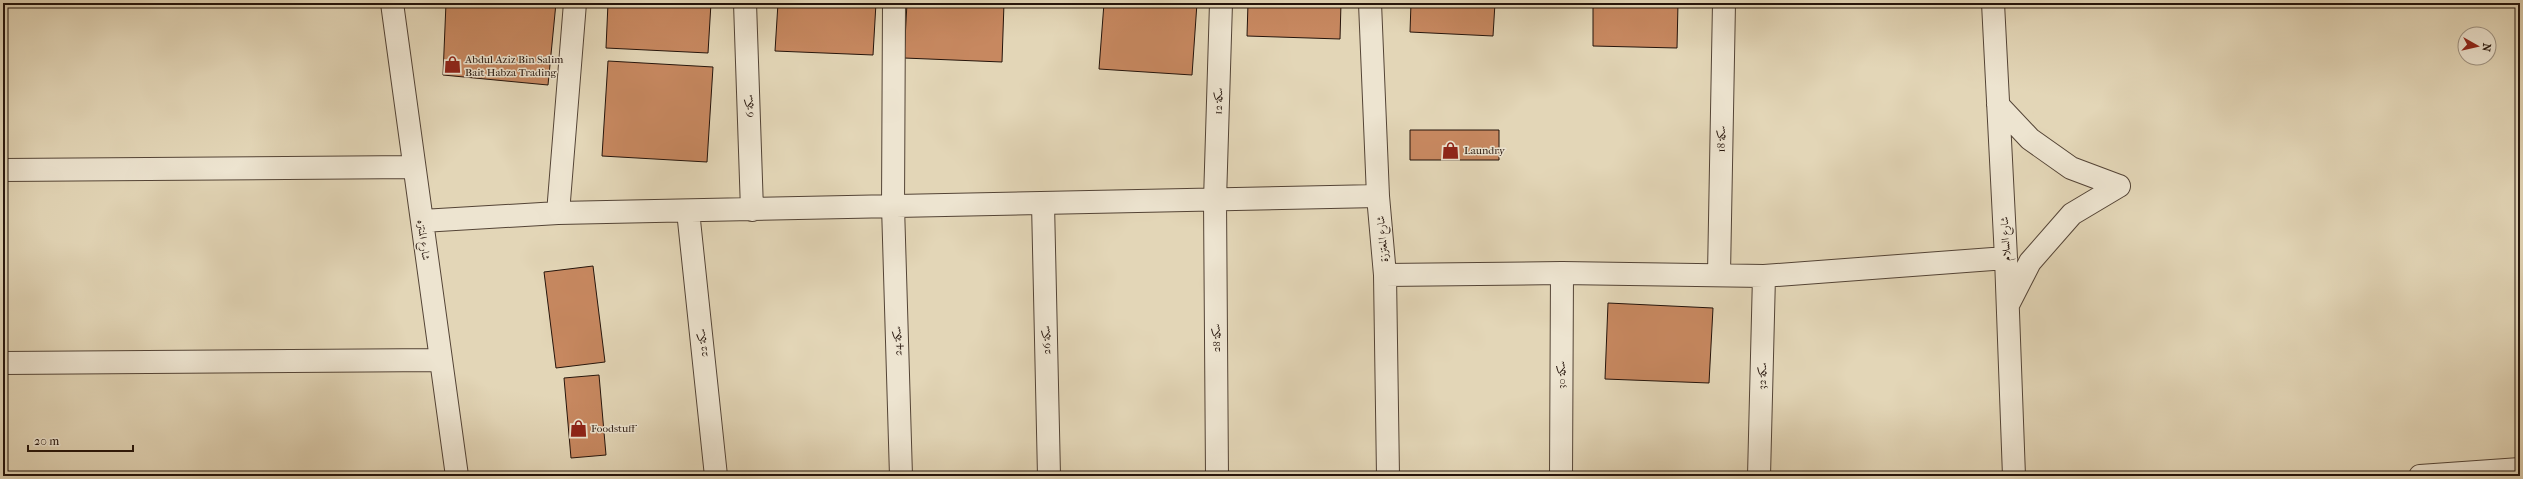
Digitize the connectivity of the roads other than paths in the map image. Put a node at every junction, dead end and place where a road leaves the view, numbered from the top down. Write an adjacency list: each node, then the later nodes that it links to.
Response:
1 (392, 3): 10 (street, شارع المنتزه)
2 (575, 3): 18 (street)
3 (745, 3): 16 (street, سكة 6)
4 (894, 3): 15 (street, سكة 24)
5 (1221, 3): 13 (street, سكة 12)
6 (1370, 3): 12 (street, شارع المعتززة)
7 (1724, 3): 22 (street, سكة 18)
8 (1993, 3): 9 (street, شارع السلام)
9 (1998, 104): 20 (street, شارع السلام); 25 (street)
10 (414, 167): 11 (street); 19 (street, شارع المنتزه)
11 (3, 170)
12 (1378, 196): 13 (street); 23 (street, شارع المعتززة)
13 (1215, 200): 14 (street); 33 (street, سكة 28)
14 (1043, 203): 15 (street); 32 (street, سكة 26)
15 (893, 206): 16 (street); 31 (street, سكة 24)
16 (752, 210): 17 (street)
17 (688, 211): 18 (street); 30 (street, سكة 22)
18 (558, 214): 19 (street)
19 (422, 221): 26 (street, شارع المنتزه)
20 (2006, 258): 24 (street); 25 (street, شارع السلام)
21 (1562, 273): 22 (street); 23 (street); 35 (street, سكة 30)
22 (1719, 274): 24 (street)
23 (1384, 275): 34 (street, شارع المعتززة)
24 (1764, 276): 36 (street, سكة 32)
25 (2008, 306): 37 (street, شارع السلام)
26 (440, 360): 27 (street); 29 (street, شارع المنتزه)
27 (3, 363)
28 (2520, 469): 38 (street)
29 (457, 476)
30 (716, 476)
31 (902, 476)
32 (1049, 476)
33 (1217, 476)
34 (1388, 476)
35 (1561, 476)
36 (1759, 476)
37 (2014, 476)
38 (2420, 476)

